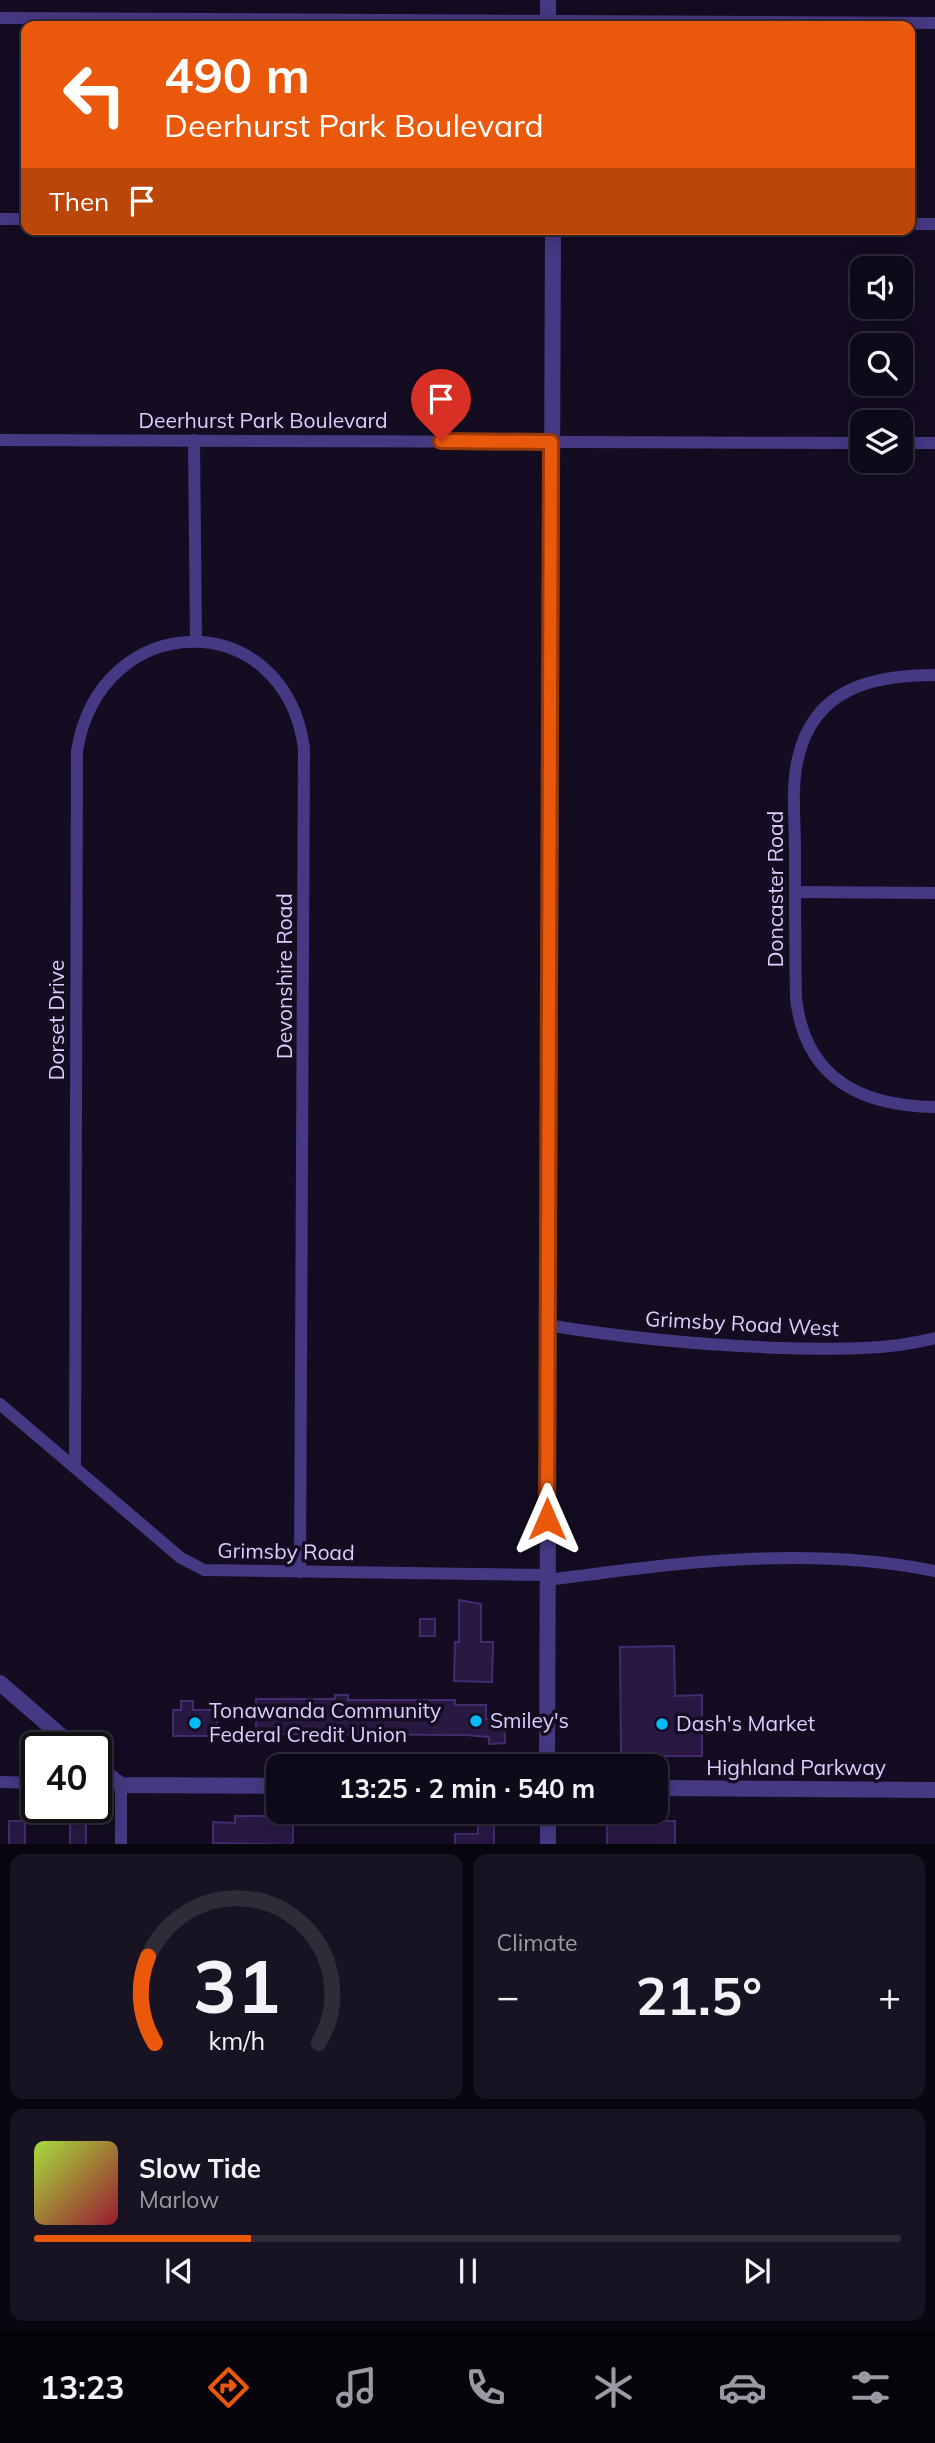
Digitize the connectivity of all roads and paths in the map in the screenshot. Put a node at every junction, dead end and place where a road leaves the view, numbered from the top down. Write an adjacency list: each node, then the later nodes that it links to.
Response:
1 (548, 0): 4 (street)
2 (0, 18): 3 (street)
3 (274, 21)
4 (548, 21)
5 (915, 23): 6 (street)
6 (935, 23)
7 (0, 219): 8 (street)
8 (21, 219)
9 (915, 224): 10 (street)
10 (935, 225)
11 (553, 235): 14 (street)
12 (0, 440): 13 (street, Deerhurst Park Boulevard)
13 (194, 440): 14 (street, Deerhurst Park Boulevard); 18 (street)
14 (551, 442): 15 (street, Deerhurst Park Boulevard); 23 (street)
15 (850, 443)
16 (913, 443): 17 (street)
17 (935, 443)
18 (196, 641): 26 (street, Dorset Drive); 28 (street, Devonshire Road)
19 (935, 675): 20 (street, Doncaster Road)
20 (795, 892): 21 (street); 22 (street, Doncaster Road)
21 (935, 893)
22 (935, 1107)
23 (547, 1325): 24 (street, Grimsby Road West); 29 (street)
24 (935, 1338)
25 (0, 1404): 26 (street, Grimsby Road)
26 (75, 1468): 28 (street, Grimsby Road)
27 (935, 1571): 29 (street)
28 (300, 1572): 29 (street, Grimsby Road)
29 (547, 1578): 32 (street)
30 (0, 1683): 31 (street)
31 (57, 1732)
32 (547, 1754)
33 (112, 1778): 37 (street)
34 (0, 1783): 35 (street)
35 (21, 1783)
36 (112, 1784): 37 (street)
37 (121, 1785): 38 (street); 42 (street)
38 (266, 1786)
39 (668, 1788): 40 (street, Highland Parkway)
40 (935, 1790)
41 (548, 1824): 43 (street)
42 (121, 1844)
43 (548, 1844)

